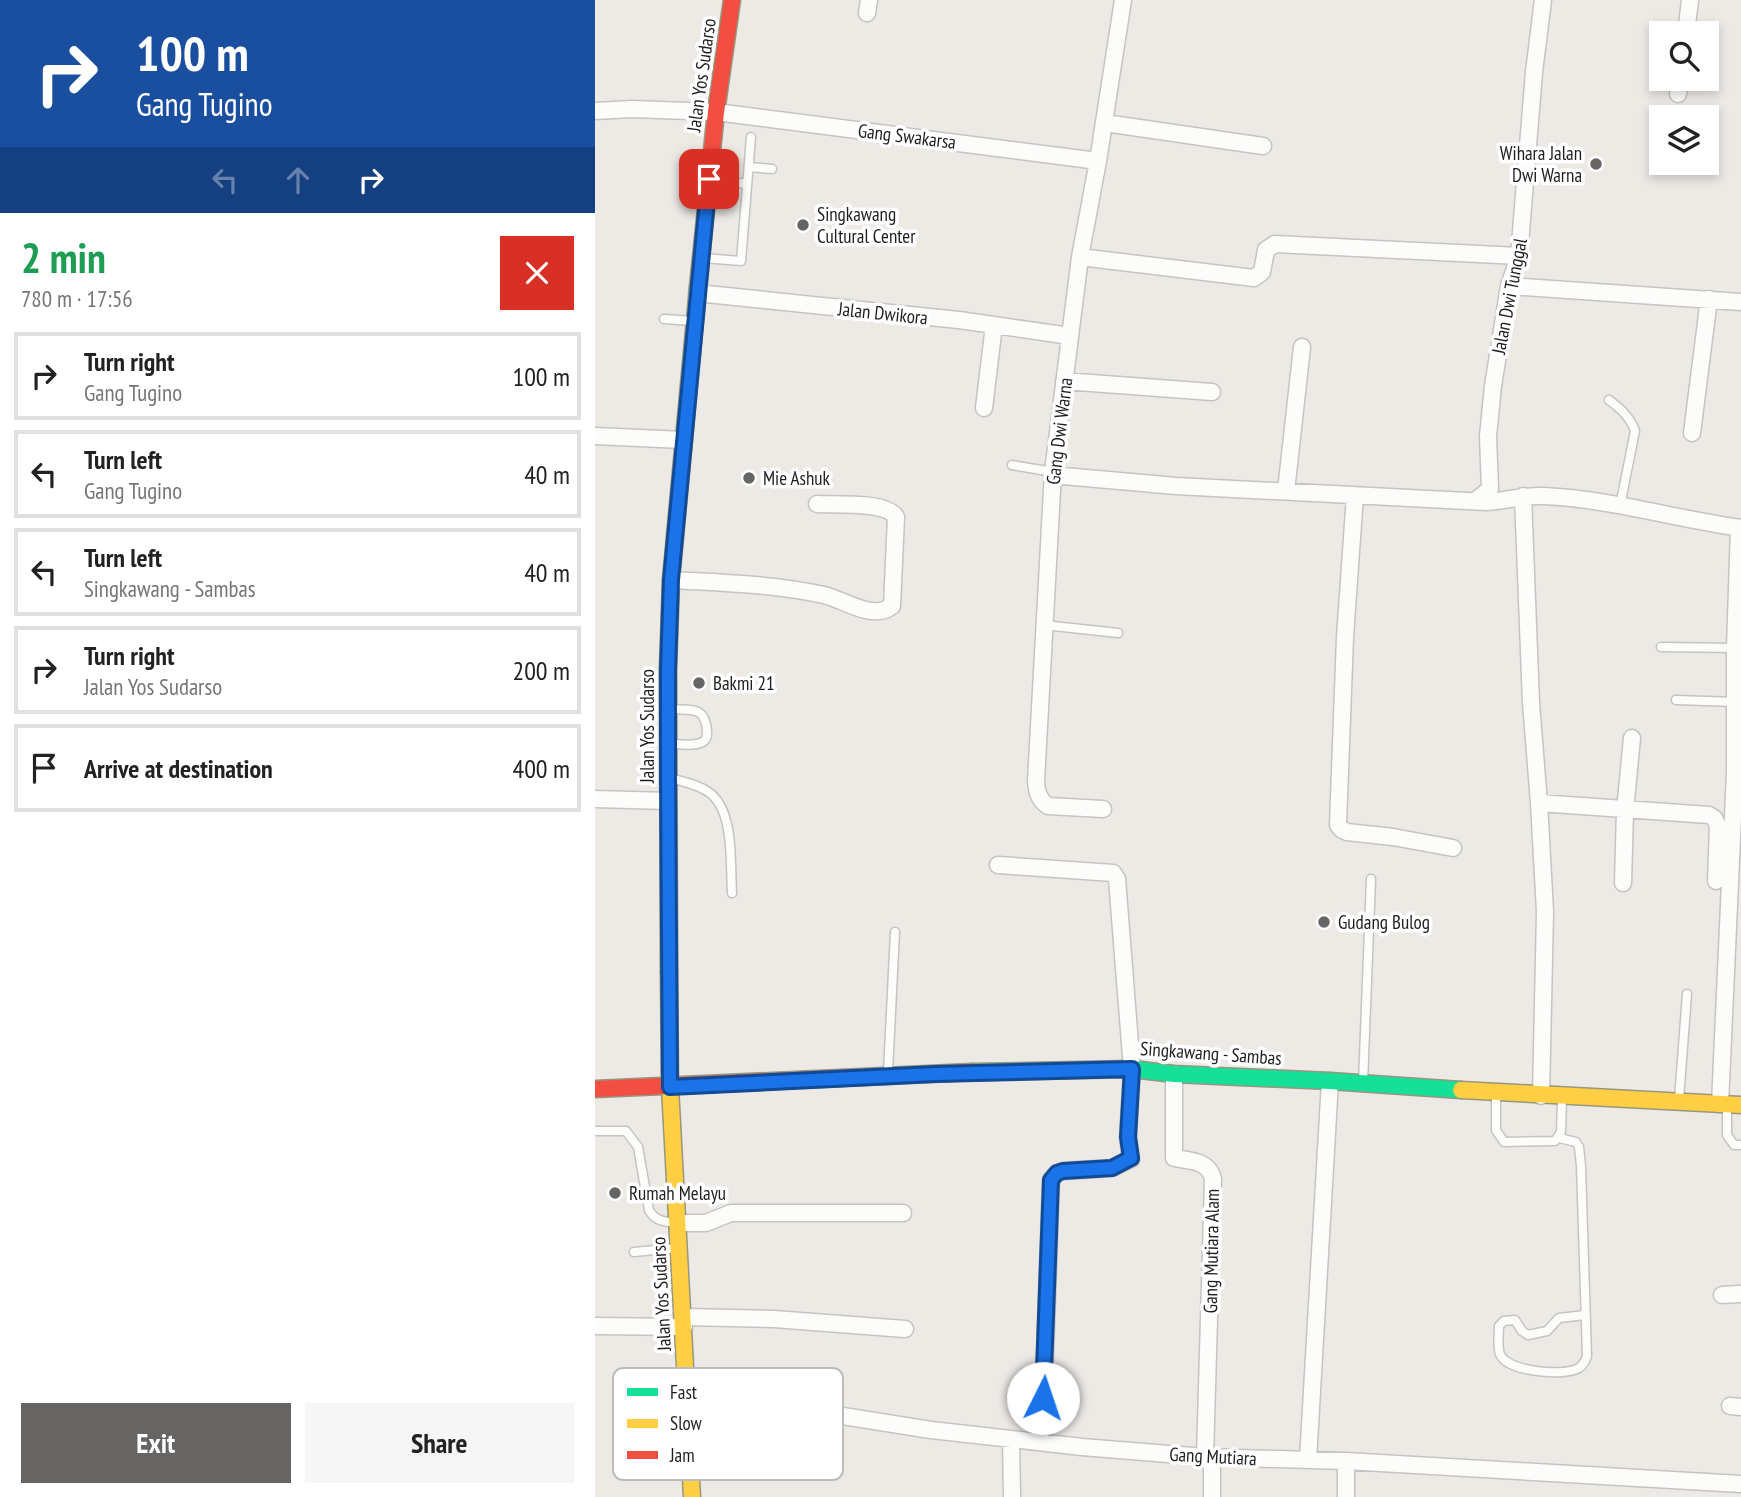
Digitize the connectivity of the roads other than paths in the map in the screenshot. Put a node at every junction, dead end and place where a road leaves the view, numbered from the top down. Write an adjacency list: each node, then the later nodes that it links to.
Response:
1 (732, 0): 7 (main road, Jalan Yos Sudarso)
2 (1123, 0): 8 (street, Gang Dwi Warna)
3 (1543, 0): 16 (street, Jalan Dwi Tunggal)
4 (1690, 0): 5 (street)
5 (1687, 21)
6 (595, 111): 7 (street, Gang Swakarsa)
7 (716, 113): 11 (street, Gang Swakarsa); 14 (main road, Jalan Yos Sudarso)
8 (1104, 123): 10 (street); 11 (street, Gang Dwi Warna)
9 (751, 137): 12 (lane)
10 (1263, 146)
11 (1098, 161): 17 (street, Gang Dwi Warna)
12 (749, 167): 13 (lane); 15 (lane)
13 (772, 169)
14 (709, 179): 15 (lane); 18 (main road, Jalan Yos Sudarso)
15 (747, 184): 18 (lane)
16 (1519, 256): 17 (street); 19 (street, Jalan Dwi Tunggal)
17 (1080, 257): 26 (street, Gang Dwi Warna)
18 (701, 258): 20 (main road, Jalan Yos Sudarso)
19 (1509, 286): 21 (street); 37 (street, Jalan Dwi Tunggal)
20 (697, 293): 24 (main road, Jalan Yos Sudarso); 25 (street, Jalan Dwikora)
21 (1709, 299): 22 (street); 32 (street)
22 (1741, 302)
23 (664, 319): 24 (lane)
24 (696, 321): 34 (main road, Jalan Yos Sudarso)
25 (994, 326): 26 (street, Jalan Dwikora); 31 (street)
26 (1070, 336): 28 (street, Gang Dwi Warna)
27 (1302, 347): 38 (street)
28 (1064, 381): 29 (street); 36 (street, Gang Dwi Warna)
29 (1212, 392)
30 (1609, 400): 43 (lane)
31 (984, 408)
32 (1692, 433)
33 (595, 436): 34 (street)
34 (683, 440): 45 (main road, Jalan Yos Sudarso)
35 (1012, 466): 36 (lane)
36 (1053, 474): 38 (street); 46 (street, Gang Dwi Warna)
37 (1490, 489): 40 (street); 41 (street)
38 (1286, 491): 39 (street)
39 (1355, 495): 41 (street); 63 (street)
40 (1520, 496): 41 (street); 43 (street); 60 (street)
41 (1475, 501)
42 (817, 504): 45 (street)
43 (1620, 506): 44 (street)
44 (1740, 528): 49 (street)
45 (671, 580): 53 (main road, Jalan Yos Sudarso)
46 (1044, 625): 47 (lane); 61 (street, Gang Dwi Warna)
47 (1118, 632)
48 (1661, 647): 49 (lane)
49 (1735, 648): 50 (street)
50 (1738, 678): 52 (street)
51 (1676, 700): 52 (lane)
52 (1736, 702): 57 (street)
53 (668, 709): 55 (main road, Jalan Yos Sudarso); 55 (lane)
54 (1632, 738): 62 (street)
55 (668, 744): 56 (main road, Jalan Yos Sudarso)
56 (668, 778): 59 (main road, Jalan Yos Sudarso); 68 (lane)
57 (1738, 795): 69 (street)
58 (595, 799): 59 (street)
59 (668, 801): 77 (main road, Jalan Yos Sudarso)
60 (1539, 803): 62 (street); 80 (street)
61 (1103, 809)
62 (1625, 811): 66 (street); 67 (street)
63 (1453, 848)
64 (998, 865): 72 (street)
65 (1371, 879): 76 (lane)
66 (1716, 881)
67 (1623, 883)
68 (732, 892)
69 (1735, 919): 83 (street)
70 (895, 932): 74 (lane)
71 (1686, 994): 82 (lane)
72 (1132, 1069): 73 (main road, Singkawang - Sambas); 74 (main road, Singkawang - Sambas); 100 (street)
73 (1174, 1074): 75 (main road, Singkawang - Sambas); 101 (street, Gang Mutiara Alam)
74 (888, 1076): 77 (main road, Singkawang - Sambas)
75 (1330, 1081): 76 (main road, Singkawang - Sambas); 102 (street)
76 (1363, 1085): 79 (main road, Singkawang - Sambas)
77 (670, 1087): 78 (main road, Singkawang - Sambas); 88 (main road, Jalan Yos Sudarso)
78 (595, 1089)
79 (1496, 1093): 80 (main road, Singkawang - Sambas); 85 (lane)
80 (1541, 1096): 81 (main road, Singkawang - Sambas)
81 (1562, 1096): 82 (main road, Singkawang - Sambas); 85 (lane)
82 (1678, 1102): 83 (main road, Singkawang - Sambas)
83 (1730, 1104): 86 (lane)
84 (595, 1131): 88 (lane)
85 (1559, 1138): 93 (lane)
86 (1741, 1144)
87 (903, 1213): 88 (street)
88 (678, 1223): 89 (main road, Jalan Yos Sudarso)
89 (680, 1248): 90 (lane); 94 (main road, Jalan Yos Sudarso)
90 (633, 1252)
91 (1741, 1294): 92 (street)
92 (1722, 1295)
93 (1585, 1315): 93 (lane)
94 (684, 1322): 95 (street); 96 (street); 97 (main road, Jalan Yos Sudarso)
95 (595, 1326)
96 (905, 1329)
97 (686, 1368)
98 (843, 1416): 99 (street, Gang Mutiara)
99 (1011, 1439): 100 (street, Gang Mutiara); 105 (street)
100 (1040, 1442): 101 (street, Gang Mutiara)
101 (1208, 1457): 102 (street, Gang Mutiara); 106 (street)
102 (1308, 1460): 103 (street, Gang Mutiara)
103 (1346, 1461): 104 (street, Gang Mutiara); 107 (street)
104 (1741, 1484)
105 (1012, 1497)
106 (1212, 1497)
107 (1346, 1497)

